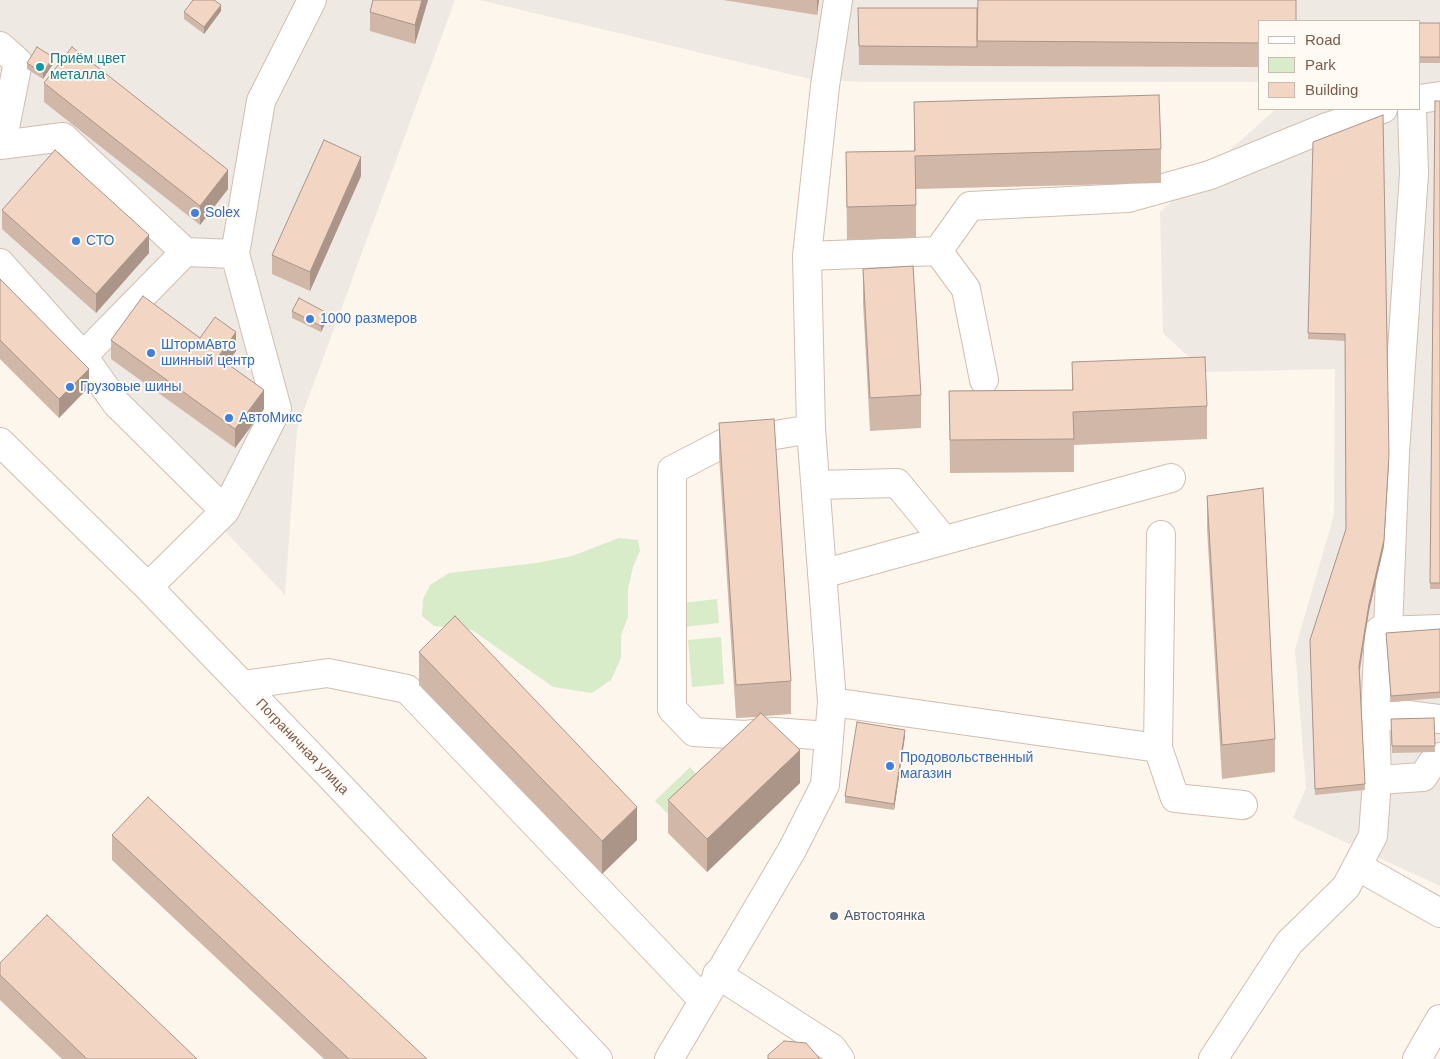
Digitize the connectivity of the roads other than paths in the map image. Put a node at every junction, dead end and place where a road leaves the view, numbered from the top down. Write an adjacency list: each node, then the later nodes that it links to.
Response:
1 (312, 0): 11 (street)
2 (838, 0): 12 (street)
3 (0, 46): 8 (street)
4 (1440, 96): 5 (street)
5 (1420, 98)
6 (1379, 110): 10 (street)
7 (1412, 110): 26 (street)
8 (1, 144): 9 (street)
9 (184, 252): 11 (street); 14 (street)
10 (938, 252): 12 (street); 15 (street)
11 (235, 254): 20 (street)
12 (807, 256): 16 (street)
13 (0, 263): 14 (street)
14 (83, 356): 20 (street)
15 (984, 380)
16 (811, 429): 19 (street); 31 (street)
17 (0, 442): 24 (street, Пограничная улица)
18 (1171, 478): 22 (street)
19 (816, 485): 22 (street); 23 (street)
20 (225, 511): 24 (street)
21 (1161, 535): 32 (street)
22 (944, 540): 23 (street)
23 (822, 574): 28 (street)
24 (148, 587): 27 (street, Пограничная улица)
25 (1440, 628): 26 (street)
26 (1388, 631): 29 (street)
27 (243, 685): 39 (street); 41 (street, Пограничная улица)
28 (832, 702): 31 (street); 32 (street)
29 (1375, 717): 30 (street); 34 (street)
30 (1440, 719)
31 (829, 736): 38 (street)
32 (1158, 748): 35 (street)
33 (1440, 757): 34 (street)
34 (1377, 780): 36 (street)
35 (1243, 805)
36 (1357, 866): 37 (street); 44 (street)
37 (1440, 913)
38 (717, 974): 39 (street); 43 (street)
39 (703, 1000): 42 (street)
40 (1440, 1019): 45 (street)
41 (598, 1059)
42 (669, 1059)
43 (840, 1059)
44 (1213, 1059)
45 (1417, 1059)

